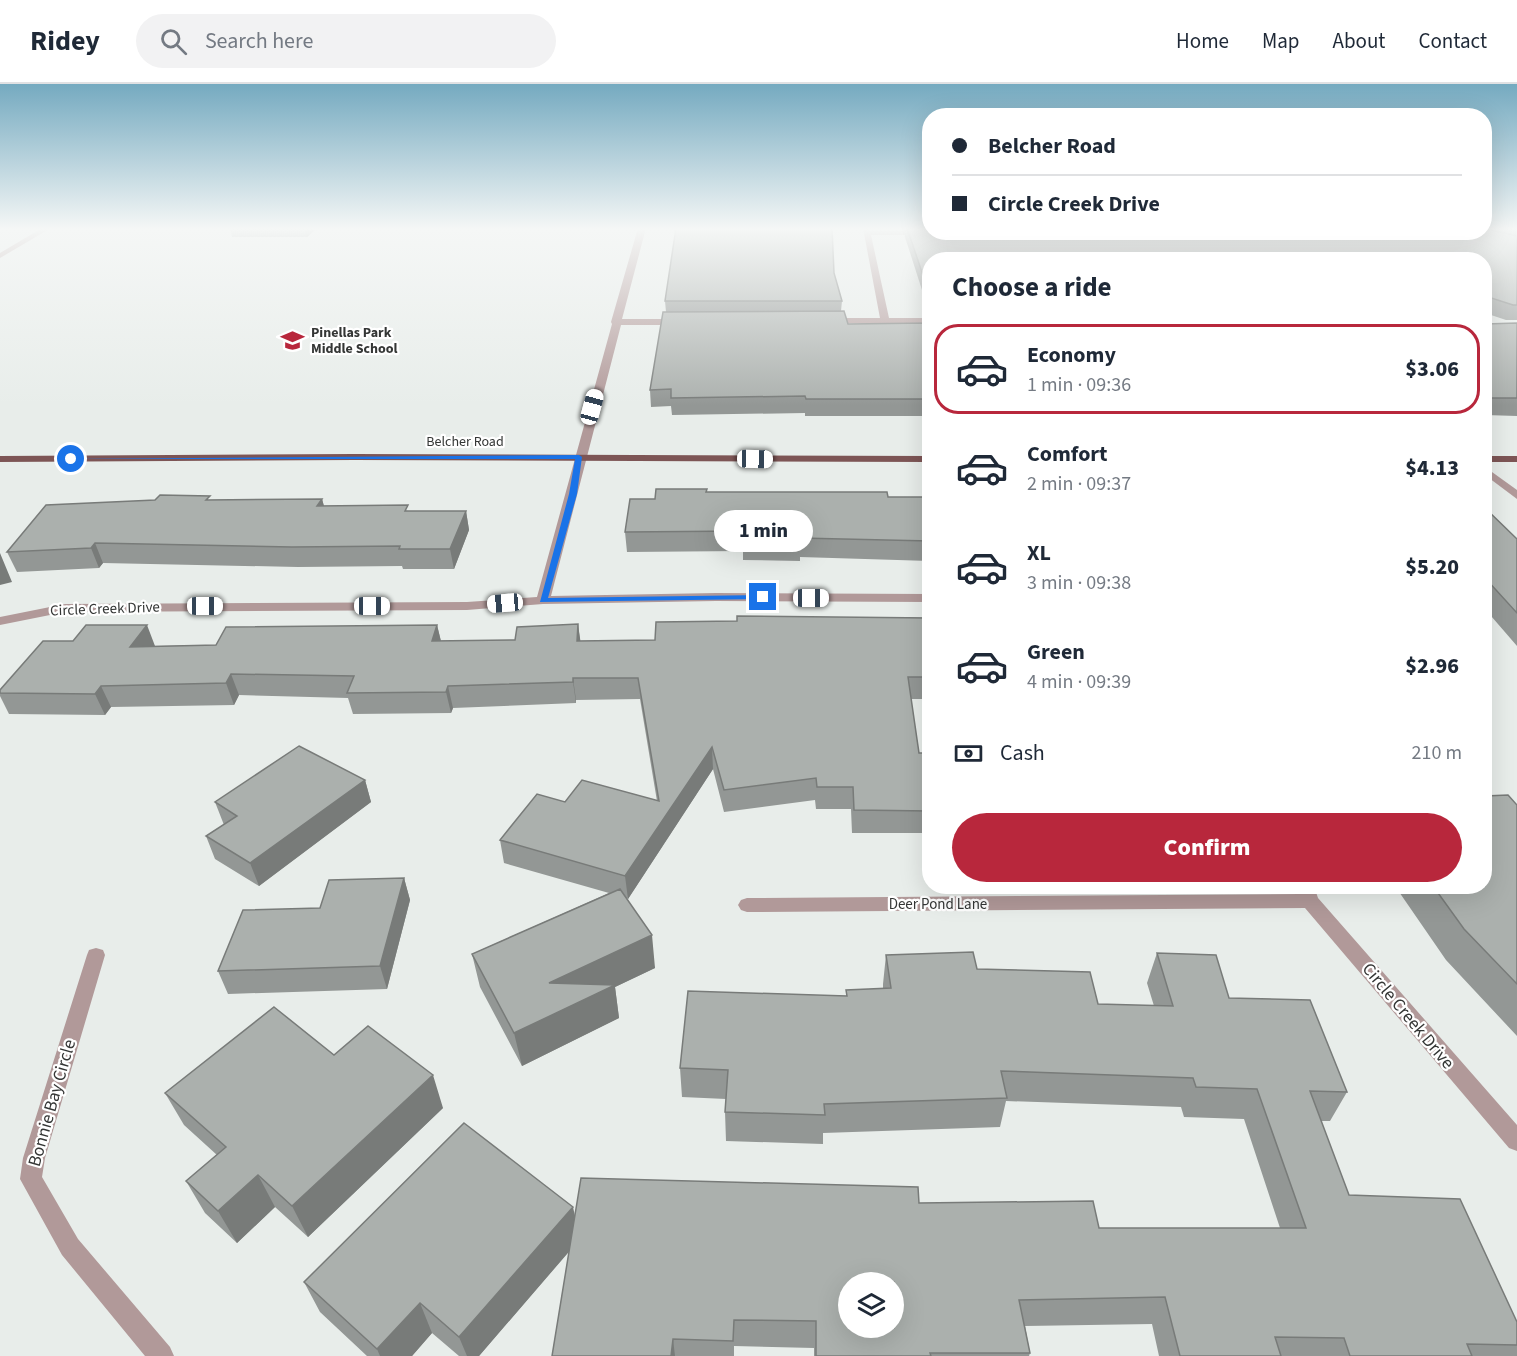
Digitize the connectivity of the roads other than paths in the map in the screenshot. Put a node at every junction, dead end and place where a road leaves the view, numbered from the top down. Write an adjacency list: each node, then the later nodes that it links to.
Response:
1 (625, 287): 6 (street)
2 (878, 287): 4 (street)
3 (814, 321): 4 (street)
4 (885, 321): 5 (street)
5 (922, 321)
6 (615, 322): 7 (street); 8 (street)
7 (697, 322)
8 (579, 457): 9 (main road, Belcher Road); 10 (main road, Belcher Road); 16 (street)
9 (0, 459)
10 (922, 459)
11 (1492, 459): 12 (main road)
12 (1517, 459)
13 (1492, 476): 14 (street)
14 (1517, 496)
15 (922, 598): 16 (street, Circle Creek Drive)
16 (543, 600): 17 (street, Circle Creek Drive)
17 (0, 621)
18 (1307, 894): 19 (street, Deer Pond Lane); 21 (street, Circle Creek Drive)
19 (747, 905)
20 (96, 955): 22 (street, Bonnie Bay Circle)
21 (1517, 1141)
22 (160, 1356)

